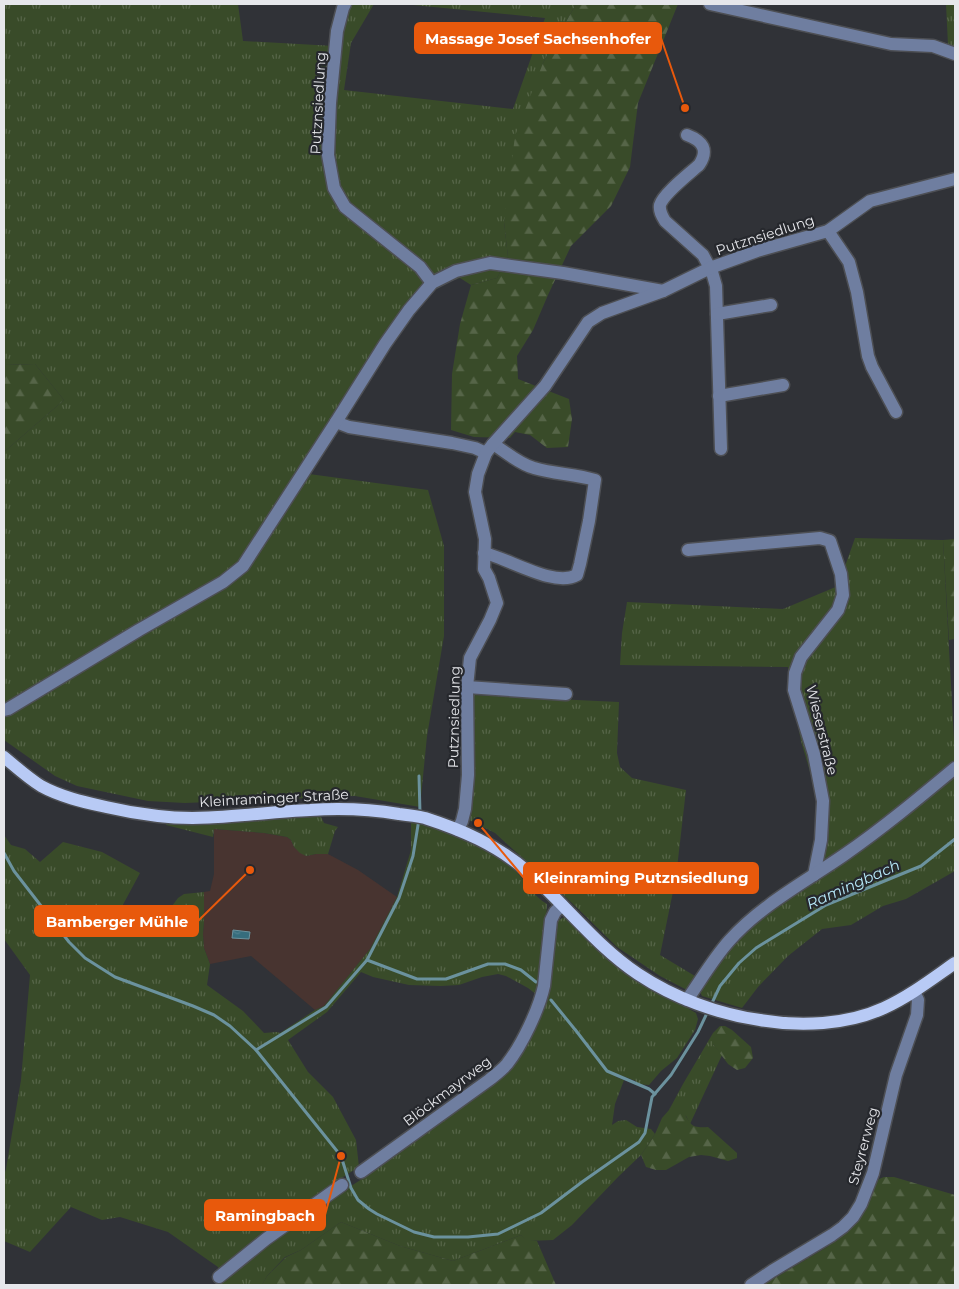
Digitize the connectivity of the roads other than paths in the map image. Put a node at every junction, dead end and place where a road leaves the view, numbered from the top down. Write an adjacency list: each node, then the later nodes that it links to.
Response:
1 (345, 4): 8 (street, Putznsiedlung)
2 (710, 4): 3 (street)
3 (955, 54)
4 (687, 135): 7 (street, Putznsiedlung)
5 (955, 180): 6 (street, Putznsiedlung)
6 (828, 231): 7 (street, Putznsiedlung); 14 (street, Putznsiedlung)
7 (710, 268): 9 (street, Putznsiedlung); 11 (street, Putznsiedlung)
8 (432, 283): 9 (street); 15 (street)
9 (663, 290): 16 (street, Putznsiedlung)
10 (772, 305): 11 (street)
11 (717, 314): 13 (street, Putznsiedlung)
12 (783, 385): 13 (street)
13 (719, 396): 17 (street, Putznsiedlung)
14 (896, 412)
15 (336, 422): 16 (street); 22 (street)
16 (490, 449): 19 (street, Putznsiedlung); 19 (street)
17 (721, 449)
18 (688, 550): 26 (street, Wieserstraße)
19 (484, 552): 20 (street, Putznsiedlung)
20 (467, 687): 21 (street); 25 (street, Putznsiedlung)
21 (566, 694)
22 (4, 710)
23 (4, 757): 25 (main road, Kleinraminger Straße)
24 (955, 768): 26 (street)
25 (458, 830): 27 (main road, Kleinraminger Straße)
26 (814, 875): 30 (street)
27 (562, 904): 30 (main road, Kleinraminger Straße); 31 (street, Blöckmayrweg)
28 (955, 963): 29 (main road, Kleinraminger Straße)
29 (914, 992): 30 (main road, Kleinraminger Straße); 34 (street, Steyrerweg)
30 (691, 1001)
31 (361, 1172)
32 (342, 1185): 33 (street)
33 (219, 1277)
34 (751, 1285)

